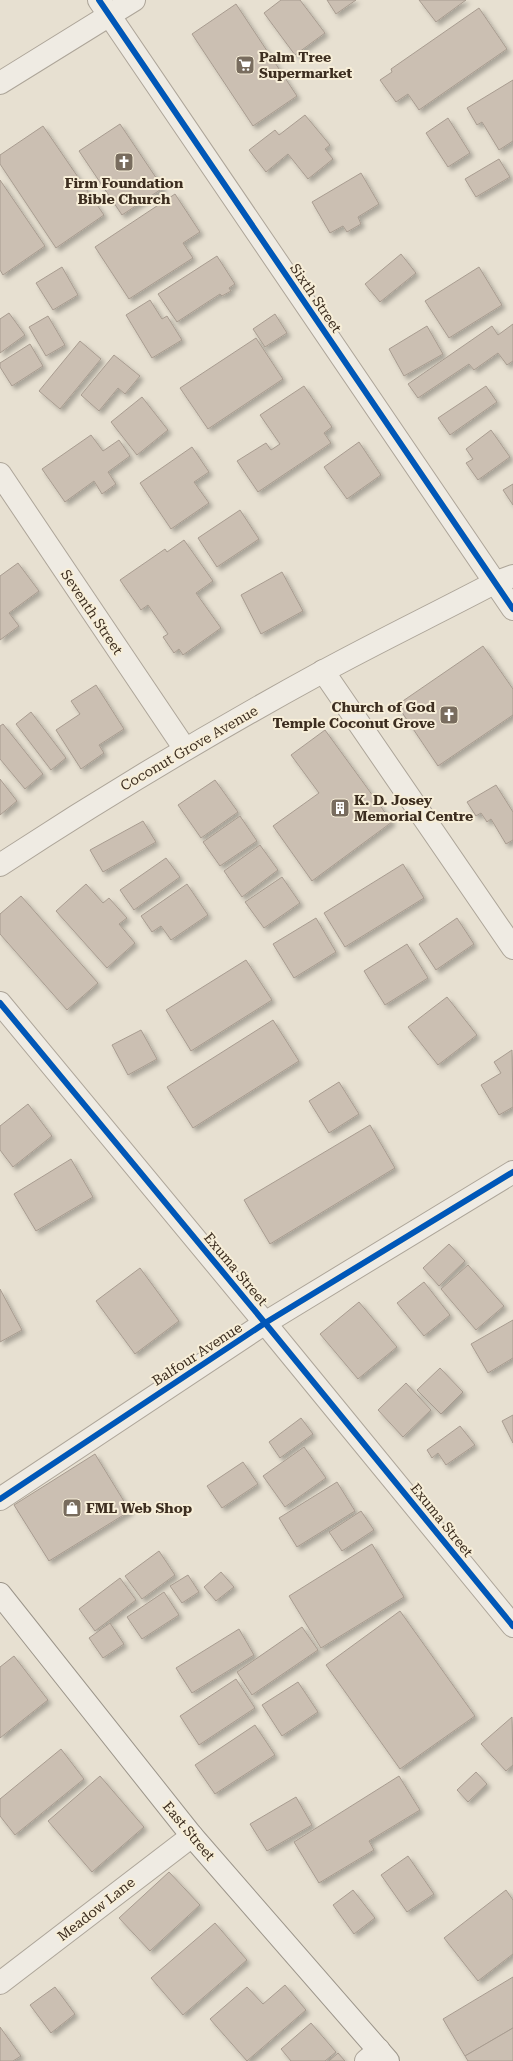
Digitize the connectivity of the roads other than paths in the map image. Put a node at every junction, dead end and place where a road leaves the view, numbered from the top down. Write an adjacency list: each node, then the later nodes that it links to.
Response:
1 (134, 0): 2 (street)
2 (104, 7): 3 (street); 5 (street, Sixth Street)
3 (0, 83)
4 (0, 474): 8 (street, Seventh Street)
5 (504, 580): 6 (street, Sixth Street); 7 (street, Coconut Grove Avenue)
6 (513, 610)
7 (323, 671): 8 (street, Coconut Grove Avenue); 10 (street)
8 (185, 749): 9 (street, Coconut Grove Avenue)
9 (0, 865)
10 (513, 948)
11 (0, 1004): 13 (street, Exuma Street)
12 (513, 1172): 13 (street, Balfour Avenue)
13 (265, 1323): 14 (street, Balfour Avenue); 16 (street, Exuma Street)
14 (0, 1498)
15 (0, 1594): 17 (street, East Street)
16 (513, 1626)
17 (192, 1836): 18 (street, Meadow Lane); 19 (street, East Street)
18 (0, 1983)
19 (378, 2057)

